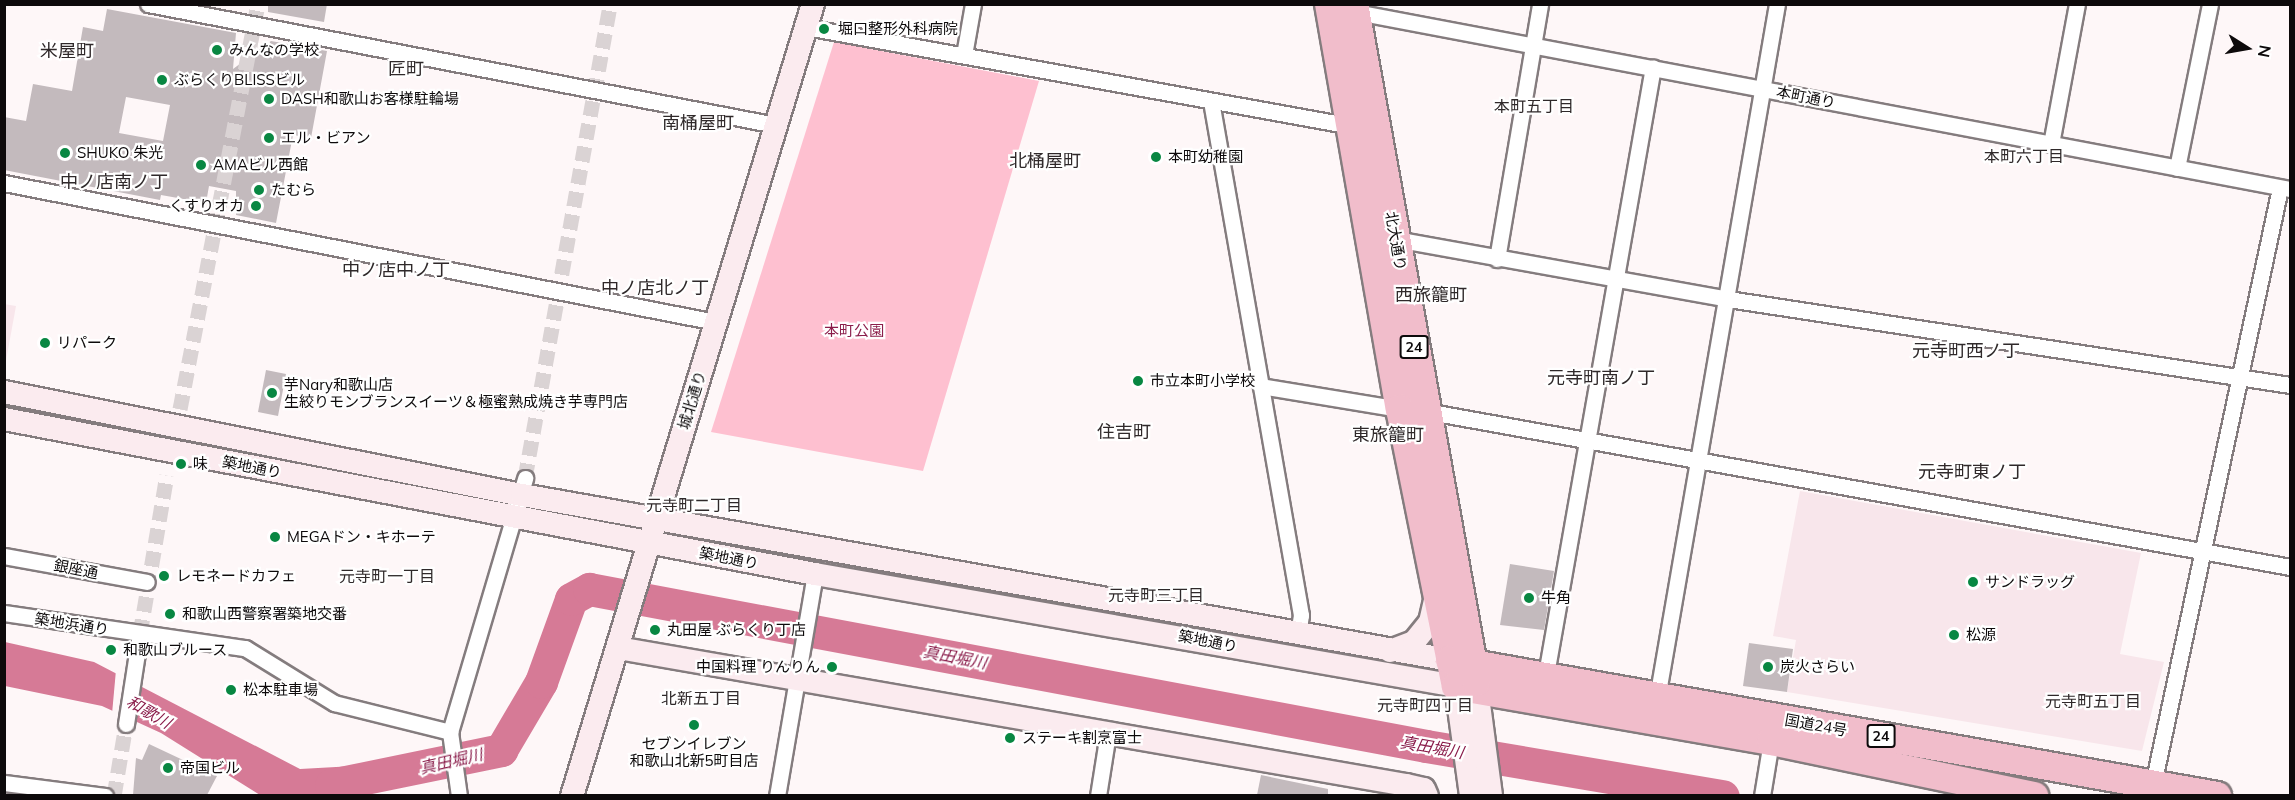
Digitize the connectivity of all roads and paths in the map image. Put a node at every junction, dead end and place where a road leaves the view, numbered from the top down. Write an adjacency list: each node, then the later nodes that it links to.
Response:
1 (148, 4): 15 (street)
2 (813, 4): 9 (street, 城北通り)
3 (973, 4): 11 (street)
4 (1540, 4): 10 (street)
5 (1777, 4): 13 (street)
6 (2077, 4): 17 (street)
7 (2210, 4): 18 (street)
8 (1338, 6): 10 (street, 本町通り); 16 (highway, 北大通り / 24); 21 (highway, 北大通り / 24)
9 (806, 27): 11 (street); 15 (street, 城北通り)
10 (1533, 44): 12 (street, 本町通り); 22 (street)
11 (963, 55): 14 (street)
12 (1653, 67): 13 (street, 本町通り); 23 (street)
13 (1762, 88): 17 (street, 本町通り); 24 (street)
14 (1211, 101): 16 (street); 28 (street)
15 (776, 125): 25 (street, 城北通り)
16 (1352, 126): 30 (highway, 北大通り / 24)
17 (2051, 144): 18 (street, 本町通り)
18 (2177, 168): 20 (street, 本町通り)
19 (4, 183): 25 (street)
20 (2285, 188): 26 (street)
21 (1395, 239): 22 (street); 30 (highway, 北大通り / 24)
22 (1497, 259): 23 (street)
23 (1613, 279): 24 (street); 32 (street)
24 (1728, 299): 26 (street); 33 (street)
25 (716, 322): 36 (street, 城北通り)
26 (2238, 376): 27 (street); 38 (street)
27 (2290, 384)
28 (1261, 386): 30 (street); 46 (street)
29 (4, 392): 34 (street, 築地通り)
30 (1413, 410): 32 (street); 43 (highway, 北大通り / 24); 49 (highway, 北大通り / 24)
31 (4, 419): 35 (street, 築地通り)
32 (1585, 438): 33 (street); 51 (street)
33 (1700, 458): 38 (street); 52 (street)
34 (524, 486): 35 (street); 36 (street, 築地通り)
35 (515, 518): 37 (street, 築地通り); 55 (street)
36 (657, 518): 37 (street, 城北通り); 46 (street, 築地通り)
37 (650, 543): 41 (street, 築地通り); 47 (street, 城北通り)
38 (2202, 551): 40 (street); 61 (street)
39 (4, 556): 42 (street, 銀座通)
40 (2290, 567)
41 (814, 574): 49 (street, 築地通り); 50 (street)
42 (147, 582)
43 (1438, 589): 48 (street); 49 (highway, 北大通り / 24)
44 (4, 613): 45 (street, 築地浜通り)
45 (140, 634): 53 (street); 55 (street, 築地浜通り)
46 (1298, 635): 48 (street, 築地通り)
47 (618, 648): 50 (street); 63 (street, 城北通り)
48 (1390, 651): 49 (street, 築地通り)
49 (1464, 675): 51 (highway, 国道24号 / 24); 54 (highway, 国道24号 / 24); 57 (street)
50 (797, 677): 56 (street); 64 (street)
51 (1545, 680): 52 (highway, 国道24号 / 24)
52 (1657, 698): 54 (highway, 国道24号 / 24)
53 (126, 724)
54 (1773, 729): 60 (street); 61 (highway, 国道24号 / 24); 69 (highway, 国道24号 / 24)
55 (450, 732): 59 (street)
56 (1108, 733): 65 (street); 66 (street)
57 (1477, 767): 67 (street); 68 (street)
58 (4, 783): 62 (street)
59 (458, 789)
60 (1763, 790)
61 (2152, 790): 70 (highway, 国道24号 / 24)
62 (105, 795)
63 (572, 795)
64 (777, 795)
65 (1098, 795)
66 (1427, 795)
67 (1471, 795)
68 (1491, 795)
69 (2034, 795)
70 (2217, 795)

